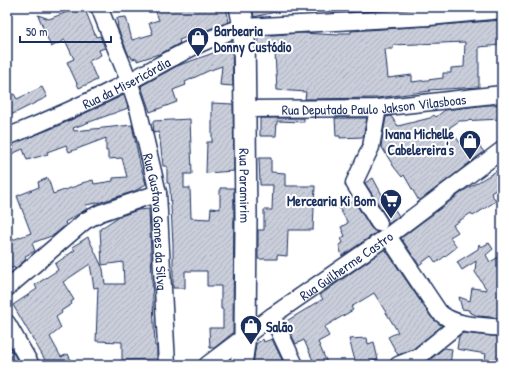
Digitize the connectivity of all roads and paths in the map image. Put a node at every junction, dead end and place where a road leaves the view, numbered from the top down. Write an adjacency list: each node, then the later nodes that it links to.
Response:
1 (100, 7): 4 (street, Rua Gustavo Gomes da Silva)
2 (502, 10): 3 (street, Rua da Misericórdia)
3 (242, 17): 4 (street, Rua da Misericórdia); 7 (main road, Rua Paramirim)
4 (129, 82): 8 (street, Rua da Misericórdia); 10 (street, Rua Gustavo Gomes da Silva)
5 (502, 94): 6 (street, Rua Deputado Paulo Jakson Vilasboas)
6 (378, 108): 7 (street, Rua Deputado Paulo Jakson Vilasboas); 11 (street)
7 (246, 109): 18 (main road, Rua Paramirim)
8 (7, 137)
9 (502, 150): 12 (street, Rua Guilherme Castro)
10 (158, 193): 13 (street); 20 (street, Rua Gustavo Gomes da Silva)
11 (379, 223)
12 (388, 236): 14 (street, Rua Guilherme Castro); 16 (street)
13 (7, 288)
14 (272, 316): 18 (street, Rua Guilherme Castro); 23 (street)
15 (7, 323): 19 (street)
16 (460, 323): 17 (street); 24 (street)
17 (502, 328)
18 (245, 336): 21 (street, Rua Guilherme Castro); 22 (main road, Rua Paramirim)
19 (31, 365)
20 (167, 365)
21 (207, 365)
22 (241, 365)
23 (295, 365)
24 (398, 365)

